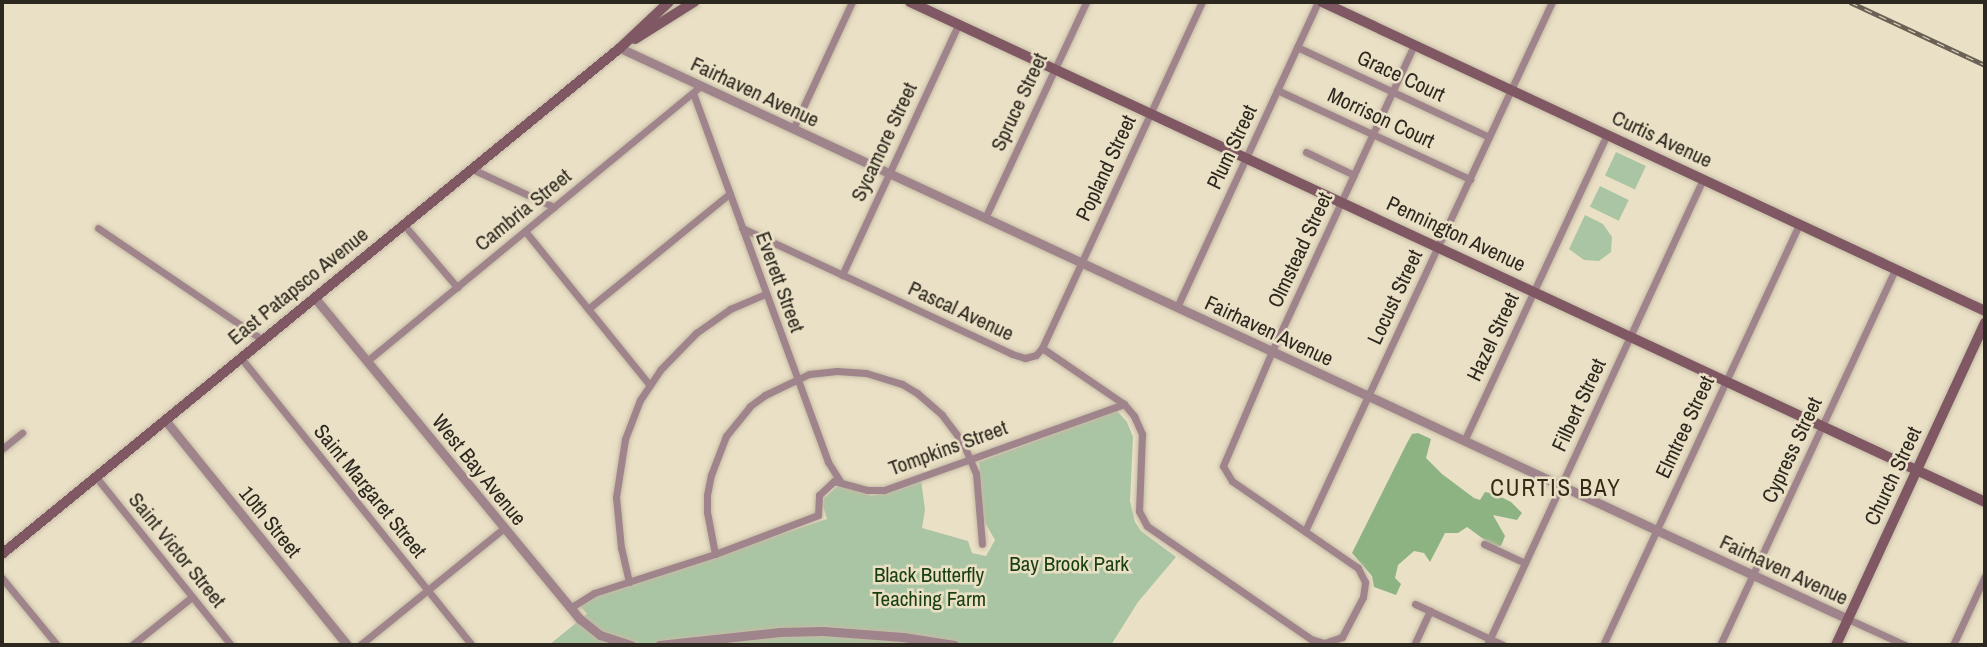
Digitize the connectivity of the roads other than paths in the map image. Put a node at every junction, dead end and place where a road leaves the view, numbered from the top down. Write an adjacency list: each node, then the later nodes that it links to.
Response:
1 (671, 2): 12 (main road, East Patapsco Avenue)
2 (694, 2): 12 (main road, East Patapsco Avenue)
3 (852, 2): 20 (street)
4 (910, 2): 9 (main road, Pennington Avenue)
5 (1086, 2): 13 (street, Spruce Street)
6 (1202, 2): 19 (street, Popland Street)
7 (1320, 2): 10 (main road, Curtis Avenue); 11 (street, Plum Street)
8 (1552, 2): 16 (street, Locust Street)
9 (958, 24): 13 (main road, Pennington Avenue); 27 (street, Sycamore Street)
10 (1415, 45): 16 (main road, Curtis Avenue); 17 (street, Olmstead Street)
11 (1297, 47): 15 (street, Plum Street); 17 (street, Grace Court)
12 (620, 48): 14 (street, Fairhaven Avenue); 26 (main road, East Patapsco Avenue)
13 (1054, 69): 19 (main road, Pennington Avenue); 34 (street, Spruce Street)
14 (701, 86): 18 (street, Cambria Street); 20 (street, Fairhaven Avenue)
15 (1278, 90): 21 (street, Morrison Court); 25 (street, Plum Street)
16 (1511, 90): 22 (main road, Curtis Avenue); 23 (street, Locust Street)
17 (1393, 92): 21 (street, Olmstead Street); 23 (street, Grace Court)
18 (693, 93): 31 (street, Everett Street); 33 (street, Cambria Street)
19 (1150, 114): 25 (main road, Pennington Avenue); 41 (street, Popland Street)
20 (793, 129): 27 (street, Fairhaven Avenue)
21 (1373, 134): 28 (street, Olmstead Street); 29 (street, Morrison Court)
22 (1607, 134): 30 (main road, Curtis Avenue); 45 (street, Hazel Street)
23 (1489, 137): 29 (street, Locust Street)
24 (1306, 152): 28 (street)
25 (1246, 159): 32 (main road, Pennington Avenue); 48 (street, Plum Street)
26 (472, 169): 33 (street); 36 (main road, East Patapsco Avenue)
27 (889, 174): 34 (street, Fairhaven Avenue); 43 (street, Sycamore Street)
28 (1354, 174): 32 (street, Olmstead Street)
29 (1470, 179): 40 (street, Locust Street)
30 (1703, 179): 35 (main road, Curtis Avenue); 52 (street, Filbert Street)
31 (730, 193): 38 (street, Everett Street); 49 (street)
32 (1341, 203): 40 (main road, Pennington Avenue); 55 (street, Olmstead Street)
33 (554, 207): 39 (street, Cambria Street)
34 (985, 218): 41 (street, Fairhaven Avenue)
35 (1799, 224): 42 (main road, Curtis Avenue); 59 (street, Elmtree Street)
36 (404, 225): 44 (street); 47 (main road, East Patapsco Avenue)
37 (98, 228): 53 (street)
38 (742, 228): 43 (street, Pascal Avenue); 46 (street, Everett Street)
39 (525, 231): 44 (street, Cambria Street); 49 (street)
40 (1438, 247): 45 (main road, Pennington Avenue); 61 (street, Locust Street)
41 (1082, 263): 48 (street, Fairhaven Avenue); 54 (street, Popland Street)
42 (1895, 269): 50 (main road, Curtis Avenue); 64 (street, Cypress Street)
43 (842, 275): 54 (street, Pascal Avenue)
44 (457, 287): 57 (street, Cambria Street)
45 (1534, 292): 52 (main road, Pennington Avenue); 66 (street, Hazel Street)
46 (765, 294): 58 (street, Everett Street); 60 (street)
47 (315, 298): 53 (main road, East Patapsco Avenue); 57 (street, West Bay Avenue)
48 (1177, 307): 55 (street, Fairhaven Avenue)
49 (588, 309): 60 (street)
50 (1985, 311)
51 (1985, 323): 69 (main road, Church Street)
52 (1630, 337): 59 (main road, Pennington Avenue); 72 (street, Filbert Street)
53 (263, 340): 56 (main road, East Patapsco Avenue)
54 (1042, 348): 62 (street)
55 (1272, 351): 61 (street, Fairhaven Avenue); 76 (street, Olmstead Street)
56 (241, 358): 63 (main road, East Patapsco Avenue); 86 (street, Saint Margaret Street)
57 (366, 361): 74 (street, West Bay Avenue)
58 (797, 379): 68 (street); 71 (street, Everett Street); 80 (street)
59 (1726, 381): 64 (main road, Pennington Avenue); 75 (street, Elmtree Street)
60 (649, 384): 85 (street)
61 (1368, 396): 66 (street, Fairhaven Avenue); 76 (street, Locust Street)
62 (1124, 404): 68 (street, Tompkins Street); 76 (street)
63 (165, 420): 70 (main road, East Patapsco Avenue); 96 (street, 10th Street)
64 (1822, 426): 69 (main road, Pennington Avenue); 82 (street, Cypress Street)
65 (22, 433): 67 (street)
66 (1465, 441): 72 (street, Fairhaven Avenue)
67 (2, 449)
68 (970, 459): 71 (street, Tompkins Street); 77 (street)
69 (1917, 470): 73 (main road, Pennington Avenue); 91 (main road, Church Street)
70 (96, 477): 79 (main road, East Patapsco Avenue); 87 (street, Saint Victor Street)
71 (840, 481): 80 (street)
72 (1561, 486): 75 (street, Fairhaven Avenue); 81 (street, Filbert Street)
73 (1985, 502)
74 (504, 528): 86 (street); 89 (street, West Bay Avenue)
75 (1657, 530): 82 (street, Fairhaven Avenue); 104 (street, Elmtree Street)
76 (1305, 531)
77 (982, 544)
78 (1484, 544): 81 (street)
79 (2, 554)
80 (715, 554): 85 (street)
81 (1525, 563): 92 (street, Filbert Street)
82 (1753, 575): 91 (street, Fairhaven Avenue); 105 (street, Cypress Street)
83 (1985, 576): 108 (street)
84 (2, 578): 93 (street)
85 (629, 582): 89 (street)
86 (428, 590): 97 (street); 98 (street, Saint Margaret Street)
87 (192, 597): 94 (street); 95 (street, Saint Victor Street)
88 (1415, 604): 90 (street)
89 (570, 608): 99 (street, West Bay Avenue)
90 (1430, 611): 92 (street); 102 (street)
91 (1848, 619): 106 (main road, Church Street); 107 (street, Fairhaven Avenue)
92 (1488, 642): 103 (street)
93 (57, 645)
94 (132, 645)
95 (231, 645)
96 (347, 645)
97 (360, 645)
98 (472, 645)
99 (631, 645)
100 (659, 645): 101 (street)
101 (954, 645)
102 (1414, 645)
103 (1503, 645)
104 (1603, 645)
105 (1720, 645)
106 (1836, 645)
107 (1905, 645)
108 (1953, 645)

